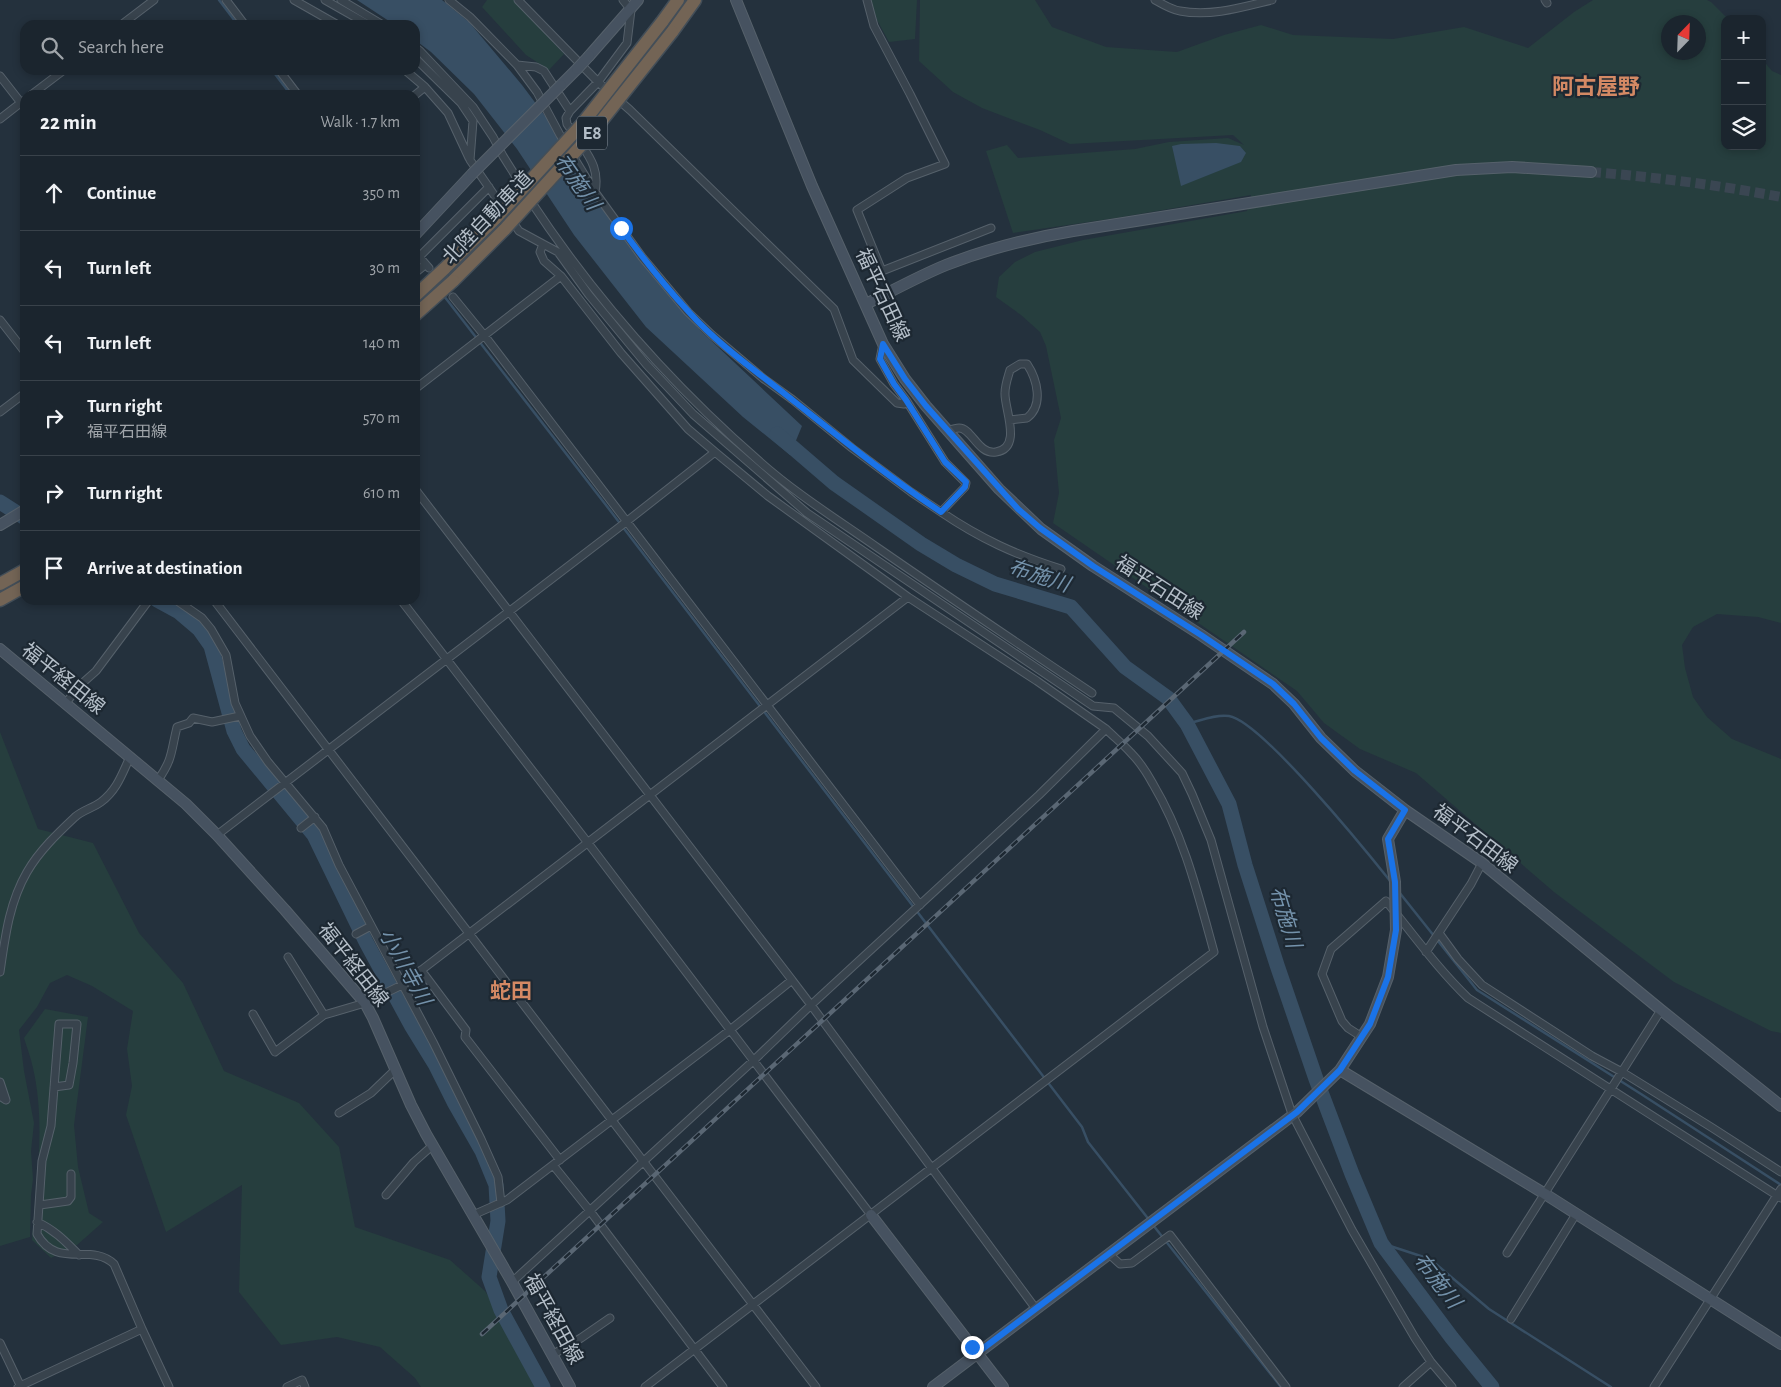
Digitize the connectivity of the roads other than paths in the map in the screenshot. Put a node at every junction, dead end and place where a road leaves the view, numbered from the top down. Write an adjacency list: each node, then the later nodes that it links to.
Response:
1 (154, 0): 17 (street)
2 (226, 0): 18 (street)
3 (294, 0): 19 (street)
4 (325, 0): 20 (street)
5 (341, 0): 21 (street)
6 (449, 0): 24 (street)
7 (518, 0): 29 (street)
8 (623, 0): 16 (street)
9 (638, 0): 16 (street)
10 (678, 0): 49 (highway, 北陸自動車道 / E8, bridge)
11 (695, 0): 52 (highway, 北陸自動車道 / E8, bridge)
12 (736, 0): 51 (street, 福平石田線)
13 (867, 0): 42 (street)
14 (1155, 0): 15 (street)
15 (1272, 0)
16 (631, 10): 29 (street); 43 (street, bridge)
17 (128, 20)
18 (241, 20)
19 (329, 20)
20 (360, 20)
21 (375, 20)
22 (420, 51): 82 (street)
23 (420, 63): 38 (street)
24 (517, 65): 36 (street); 41 (street)
25 (57, 75): 31 (street)
26 (283, 75): 32 (street)
27 (411, 75): 30 (street)
28 (0, 76): 34 (street)
29 (598, 82): 36 (street); 59 (street)
30 (426, 87): 33 (street); 38 (street)
31 (38, 90)
32 (294, 90)
33 (420, 91)
34 (20, 99)
35 (20, 106): 37 (street)
36 (570, 111): 41 (street)
37 (0, 119)
38 (470, 160): 40 (street)
39 (1591, 172): 51 (street)
40 (489, 187): 44 (street); 45 (street)
41 (595, 192): 65 (street)
42 (991, 228)
43 (420, 229)
44 (543, 244): 48 (street); 126 (street)
45 (420, 252)
46 (420, 258): 47 (street)
47 (420, 270)
48 (561, 276): 54 (street); 63 (street)
49 (420, 291)
50 (453, 297): 54 (street)
51 (866, 304): 55 (street, 福平石田線)
52 (420, 311)
53 (0, 320): 56 (street)
54 (484, 335): 57 (street); 68 (street)
55 (883, 344): 59 (street); 62 (street, 福平石田線)
56 (20, 346)
57 (420, 385)
58 (20, 397): 60 (street)
59 (906, 400): 65 (street)
60 (0, 412)
61 (1010, 420): 61 (street); 62 (street)
62 (947, 431): 92 (street, 福平石田線)
63 (715, 452): 68 (street); 73 (street)
64 (420, 495): 79 (street)
65 (941, 512): 69 (street)
66 (20, 513): 67 (street)
67 (5, 522)
68 (626, 522): 79 (street); 84 (street)
69 (1061, 570)
70 (20, 573): 71 (highway)
71 (0, 584)
72 (20, 589): 74 (highway)
73 (908, 597): 84 (street); 86 (street)
74 (0, 600)
75 (145, 605): 83 (street)
76 (183, 605): 85 (street)
77 (218, 605): 87 (street)
78 (404, 605): 81 (street)
79 (509, 611): 81 (street); 91 (street)
80 (0, 649): 83 (street, 福平経田線)
81 (446, 659): 87 (street); 96 (street)
82 (1092, 693)
83 (66, 702): 88 (street, 福平経田線)
84 (767, 705): 91 (street); 98 (street)
85 (240, 716): 89 (street); 90 (street)
86 (1106, 729): 98 (street); 132 (street)
87 (328, 750): 90 (street); 100 (street)
88 (130, 757): 89 (street, 福平経田線); 106 (street)
89 (158, 780): 95 (street, 福平経田線)
90 (283, 784): 93 (street); 95 (street)
91 (649, 796): 96 (street); 107 (street)
92 (1405, 810): 97 (street, 福平石田線); 115 (street, bridge)
93 (315, 817): 94 (street); 99 (street)
94 (301, 828)
95 (217, 835): 109 (street, 福平経田線)
96 (588, 843): 100 (street); 114 (street)
97 (1482, 863): 101 (street); 111 (street, 福平石田線)
98 (920, 905): 110 (street)
99 (371, 926): 102 (street); 108 (street)
100 (468, 933): 105 (street); 127 (street)
101 (1439, 933): 103 (street); 119 (street)
102 (356, 934)
103 (1426, 952): 115 (street); 122 (street)
104 (288, 957): 113 (street)
105 (421, 970): 108 (street); 129 (street)
106 (0, 972)
107 (792, 980): 110 (street); 114 (street)
108 (402, 985): 109 (street); 138 (street)
109 (364, 1003): 113 (street); 117 (street, 福平経田線)
110 (811, 1004): 116 (street); 132 (street)
111 (1661, 1010): 119 (street); 124 (street, 福平石田線)
112 (253, 1014): 113 (street)
113 (324, 1015)
114 (730, 1030): 116 (street); 127 (street)
115 (1362, 1037): 118 (street)
116 (753, 1061): 130 (street); 142 (street)
117 (396, 1069): 125 (street); 128 (street, 福平経田線)
118 (1340, 1070): 126 (street); 135 (street)
119 (1622, 1072): 122 (street); 133 (street)
120 (0, 1082): 123 (street)
121 (54, 1087): 121 (street); 139 (street)
122 (1610, 1090): 135 (street); 136 (street)
123 (0, 1096)
124 (1781, 1106)
125 (339, 1113)
126 (1295, 1113): 146 (street); 160 (street)
127 (612, 1120): 129 (street); 130 (street)
128 (433, 1145): 137 (street); 143 (street, 福平経田線)
129 (560, 1160): 131 (street)
130 (643, 1161): 140 (street); 150 (street)
131 (553, 1165): 138 (street); 140 (street)
132 (933, 1167): 142 (street); 151 (street)
133 (1781, 1172)
134 (71, 1174): 139 (street)
135 (1544, 1194): 141 (street); 145 (street)
136 (1780, 1194): 149 (street)
137 (386, 1195)
138 (501, 1203): 143 (street)
139 (40, 1205): 144 (street)
140 (590, 1211): 148 (street); 157 (street)
141 (1576, 1214): 149 (street); 153 (street)
142 (871, 1215): 150 (street); 158 (street)
143 (476, 1219): 148 (street, 福平経田線)
144 (37, 1222): 147 (street); 147 (street)
145 (1507, 1253)
146 (1109, 1254): 151 (street); 171 (street)
147 (79, 1255): 154 (street)
148 (512, 1282): 159 (street, 福平経田線)
149 (1710, 1300): 156 (street); 174 (street)
150 (754, 1304): 157 (street); 168 (street)
151 (1036, 1308): 158 (street)
152 (610, 1318): 159 (street)
153 (1511, 1319)
154 (142, 1329): 161 (street); 162 (street)
155 (0, 1343): 161 (street)
156 (1781, 1344)
157 (695, 1349): 166 (street); 167 (street)
158 (977, 1353): 169 (street); 170 (street)
159 (552, 1354): 165 (street, 福平経田線)
160 (1431, 1362): 172 (street); 173 (street)
161 (20, 1387)
162 (169, 1387)
163 (287, 1387): 164 (street)
164 (305, 1387)
165 (570, 1387)
166 (645, 1387)
167 (723, 1387)
168 (816, 1387)
169 (933, 1387)
170 (1003, 1387)
171 (1286, 1387)
172 (1403, 1387)
173 (1452, 1387)
174 (1654, 1387)

